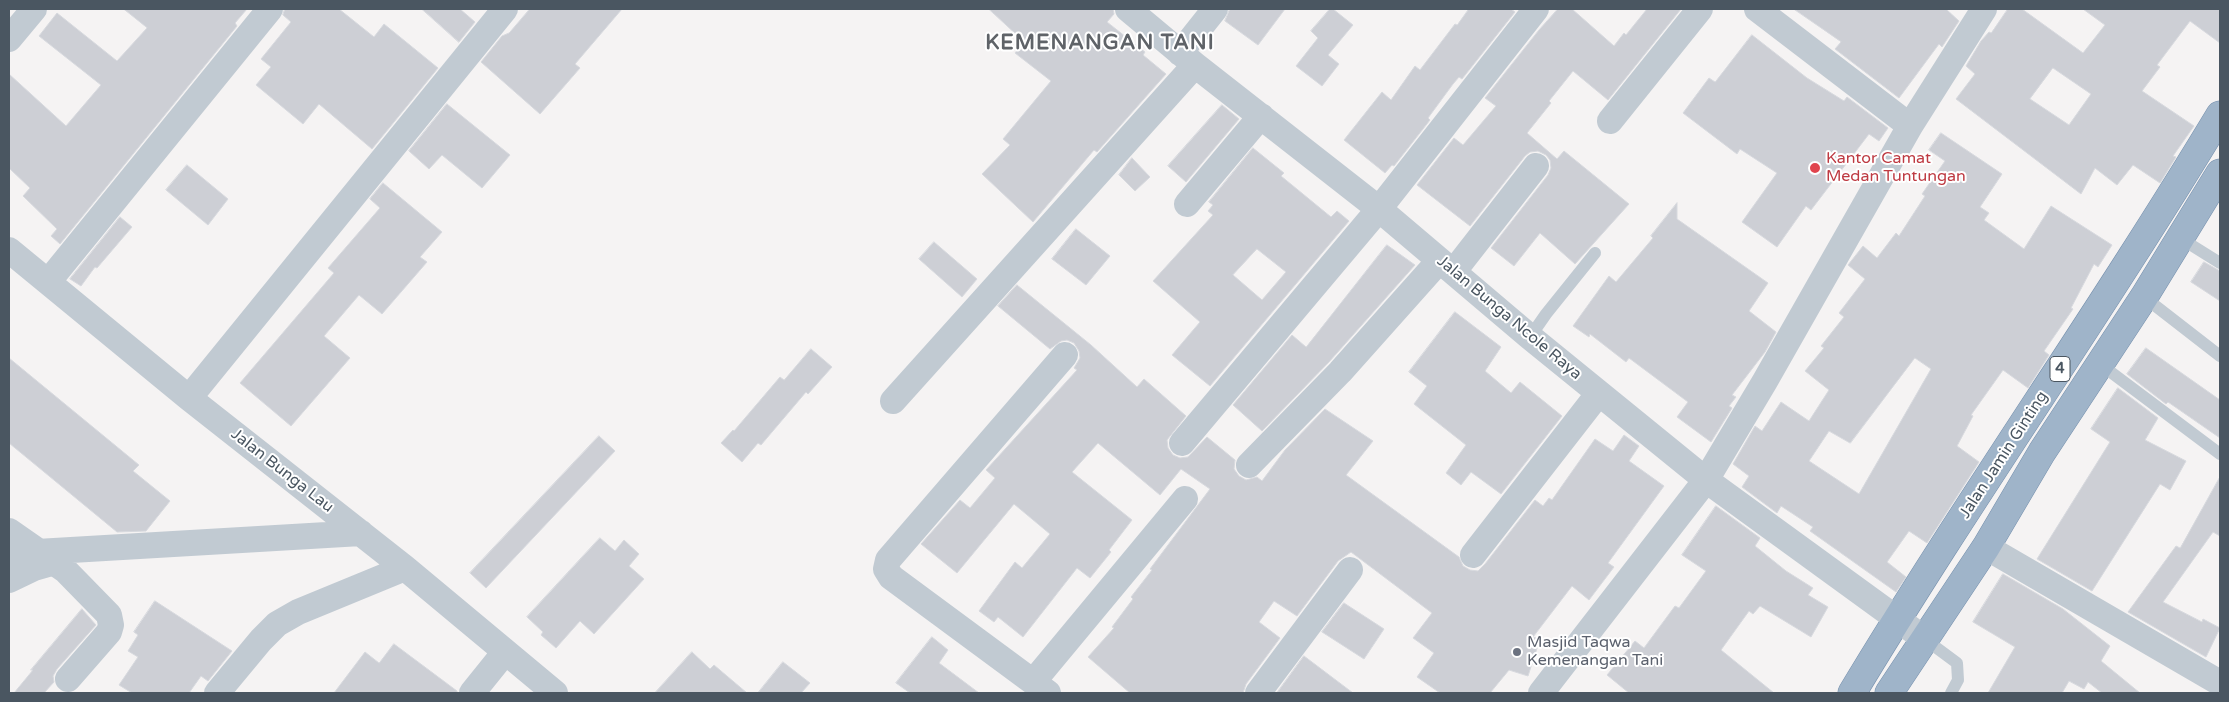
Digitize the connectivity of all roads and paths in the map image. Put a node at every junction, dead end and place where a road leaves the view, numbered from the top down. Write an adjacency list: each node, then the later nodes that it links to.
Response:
1 (34, 9): 10 (street)
2 (270, 9): 25 (street)
3 (505, 9): 32 (street)
4 (1128, 9): 11 (street, Jalan Bunga Ncole Raya)
5 (1216, 9): 11 (street)
6 (1536, 9): 19 (street)
7 (1700, 9): 14 (street)
8 (1756, 9): 15 (street)
9 (1984, 9): 15 (street)
10 (9, 39)
11 (1188, 59): 13 (street, Jalan Bunga Ncole Raya); 33 (street)
12 (2220, 115): 48 (highway, Jalan Jamin Ginting / 4)
13 (1261, 116): 18 (street); 19 (street, Jalan Bunga Ncole Raya)
14 (1610, 120)
15 (1910, 126): 37 (street)
16 (1536, 166): 24 (street)
17 (2220, 173): 20 (highway, Jalan Jamin Ginting / 4)
18 (1187, 204)
19 (1379, 209): 24 (street, Jalan Bunga Ncole Raya); 34 (street)
20 (2180, 238): 23 (lane); 26 (highway, Jalan Jamin Ginting / 4)
21 (9, 250): 25 (street, Jalan Bunga Lau)
22 (1595, 253): 27 (lane)
23 (2220, 263)
24 (1446, 266): 27 (street, Jalan Bunga Ncole Raya); 36 (street)
25 (48, 282): 32 (street, Jalan Bunga Lau)
26 (2144, 297): 29 (lane); 30 (highway, Jalan Jamin Ginting / 4)
27 (1530, 337): 31 (street, Jalan Bunga Ncole Raya)
28 (1065, 355): 53 (street)
29 (2220, 356)
30 (2100, 364): 35 (lane); 41 (highway, Jalan Jamin Ginting / 4)
31 (1599, 393): 37 (street, Jalan Bunga Ncole Raya); 42 (street)
32 (189, 398): 40 (street, Jalan Bunga Lau)
33 (893, 401)
34 (1182, 443)
35 (2220, 454)
36 (1249, 465)
37 (1706, 480): 48 (street, Jalan Bunga Ncole Raya); 58 (street)
38 (1185, 499): 53 (street)
39 (9, 531): 44 (street)
40 (361, 533): 44 (street); 45 (street, Jalan Bunga Lau)
41 (1986, 547): 49 (highway, Jalan Jamin Ginting / 4); 52 (street)
42 (1473, 554)
43 (9, 556): 44 (street)
44 (46, 557): 47 (street); 51 (street)
45 (405, 568): 50 (street, Jalan Bunga Lau); 54 (street)
46 (1350, 570): 57 (street)
47 (9, 580)
48 (1896, 620): 49 (street, Jalan Bunga Ncole Raya); 59 (highway, Jalan Jamin Ginting / 4)
49 (1926, 640): 60 (highway, Jalan Jamin Ginting / 4); 61 (lane)
50 (505, 652): 55 (street); 56 (street, Jalan Bunga Lau)
51 (68, 679)
52 (2220, 683)
53 (1040, 688)
54 (217, 693)
55 (472, 693)
56 (555, 693)
57 (1258, 693)
58 (1541, 693)
59 (1852, 693)
60 (1889, 693)
61 (1951, 693)

